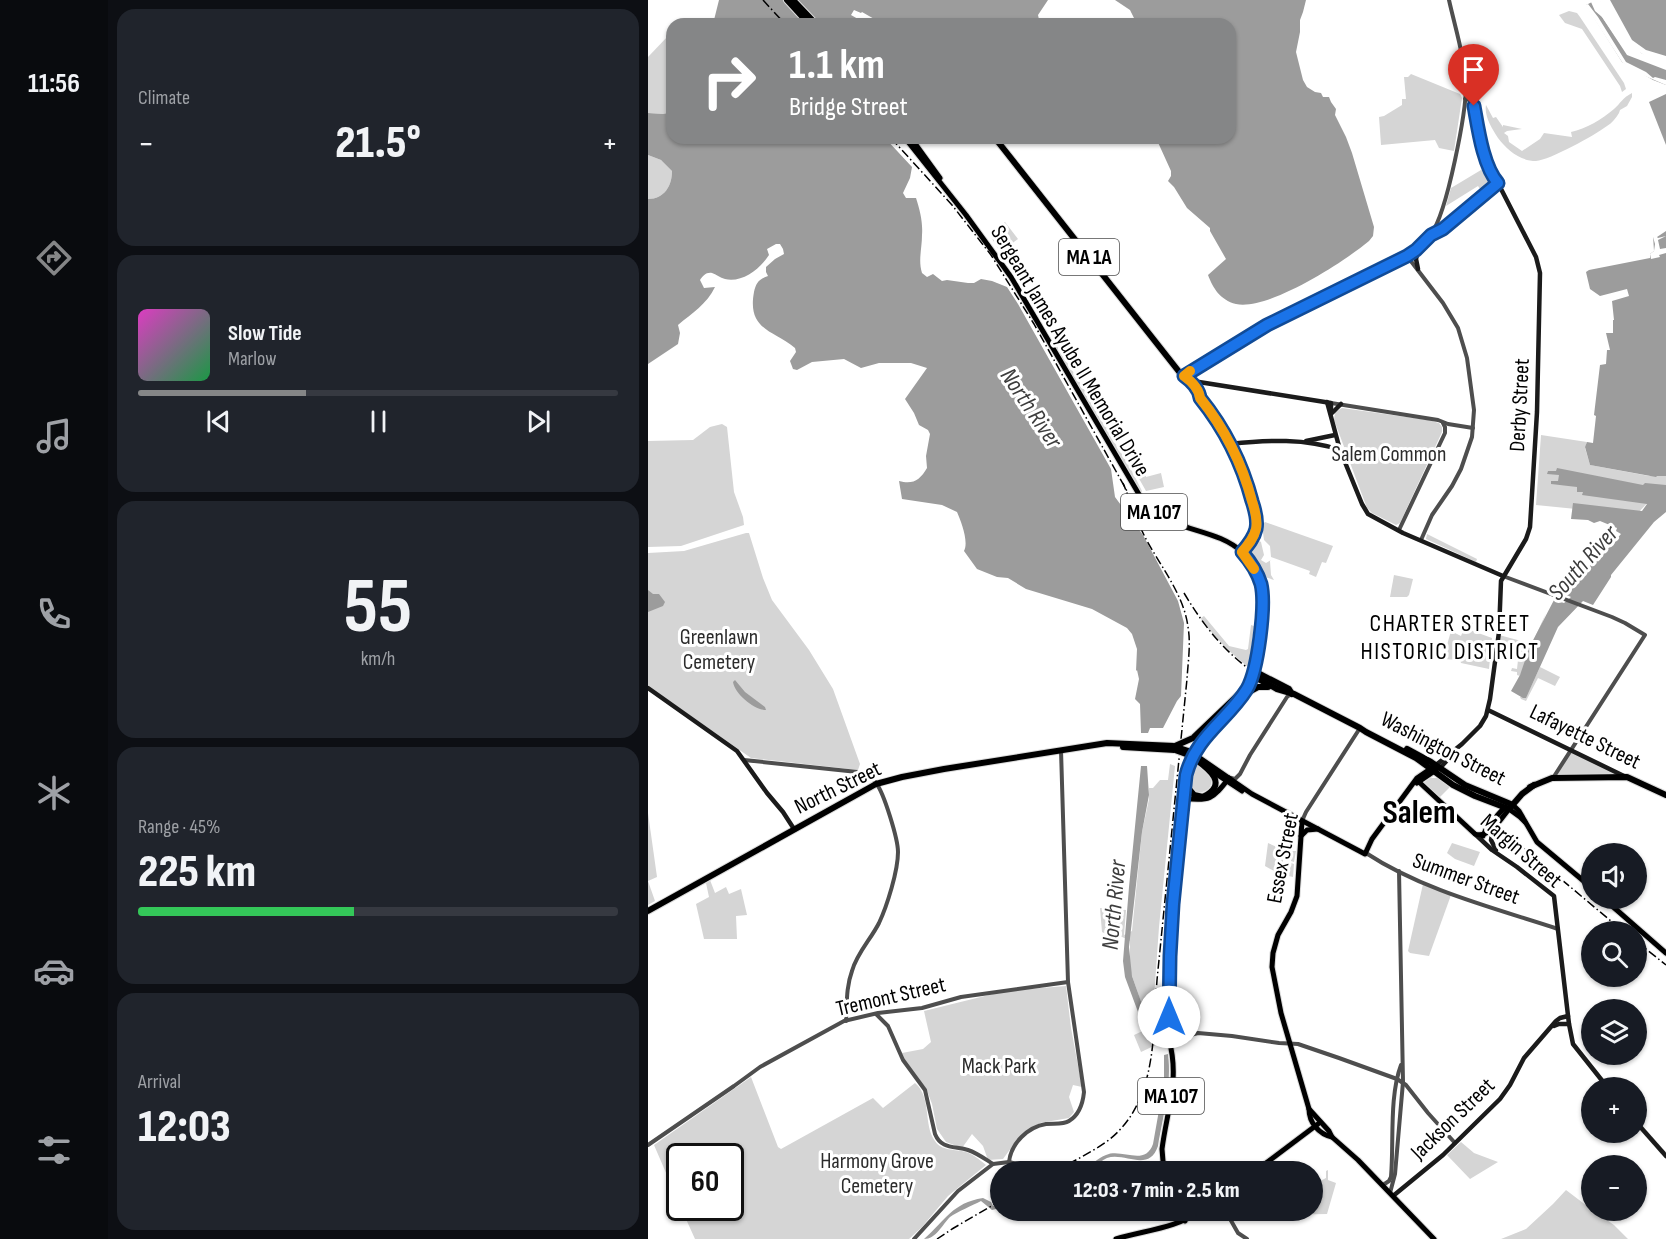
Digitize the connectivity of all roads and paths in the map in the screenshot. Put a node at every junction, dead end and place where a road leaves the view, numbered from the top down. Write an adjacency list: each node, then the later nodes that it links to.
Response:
1 (787, 0): 4 (highway)
2 (793, 0): 5 (highway)
3 (1449, 0): 6 (street)
4 (804, 18)
5 (810, 18)
6 (1465, 99): 9 (street, Derby Street); 10 (street)
7 (914, 144): 27 (main road, Sergeant James Ayube II Memorial Drive / MA 107)
8 (1000, 144): 14 (highway, MA 1A)
9 (1498, 183): 10 (main road); 28 (main road, Derby Street)
10 (1431, 235): 11 (main road)
11 (1419, 248): 12 (main road); 13 (main road)
12 (1407, 256): 13 (street); 14 (main road)
13 (1418, 269): 20 (street)
14 (1184, 376): 15 (highway, MA 1A)
15 (1192, 386): 16 (main road); 23 (highway, MA 1A)
16 (1329, 402): 17 (street); 18 (main road)
17 (1341, 404): 18 (main road); 19 (street)
18 (1331, 415): 21 (main road)
19 (1443, 422): 20 (street); 25 (street)
20 (1473, 428): 26 (street)
21 (1335, 435): 22 (main road); 24 (main road)
22 (1301, 442): 23 (main road); 24 (main road)
23 (1230, 444): 27 (highway)
24 (1340, 450): 25 (main road)
25 (1399, 530): 26 (main road)
26 (1421, 540): 28 (main road)
27 (1242, 552): 29 (highway, MA 107)
28 (1503, 576): 34 (main road, Derby Street); 38 (street)
29 (1252, 677): 31 (highway, Washington Street); 32 (highway, Washington Street); 33 (highway, MA 107); 36 (highway, bridge)
30 (648, 688): 40 (main road)
31 (1277, 689): 32 (highway, Washington Street); 33 (highway)
32 (1292, 694): 35 (highway, Washington Street); 44 (street)
33 (1238, 701): 47 (highway, MA 107)
34 (1488, 710): 38 (main road, Lafayette Street); 41 (main road)
35 (1360, 728): 41 (highway, Washington Street); 56 (street, Essex Street)
36 (1175, 748): 37 (highway, North Street); 39 (highway, North Street, bridge)
37 (1061, 750): 48 (highway, North Street); 70 (street)
38 (1571, 750): 43 (main road, Lafayette Street); 45 (street)
39 (1196, 758): 42 (highway, North Street); 44 (main road, North Street)
40 (744, 760): 48 (street); 58 (main road)
41 (1435, 768): 46 (main road); 50 (main road); 54 (highway, Washington Street)
42 (1210, 770): 44 (main road, North Street); 49 (highway)
43 (1627, 777): 45 (highway, Washington Street); 51 (highway, Lafayette Street)
44 (1226, 778): 49 (main road); 53 (main road); 56 (main road, North Street)
45 (1552, 778): 54 (highway, Washington Street)
46 (1419, 782): 50 (main road); 61 (main road, Margin Street)
47 (1185, 783): 52 (main road, MA 107); 53 (highway)
48 (876, 784): 58 (highway, North Street); 73 (street)
49 (1213, 790): 53 (highway)
50 (1407, 793): 62 (main road)
51 (1666, 795)
52 (1183, 796): 53 (main road); 55 (main road, MA 107)
53 (1196, 798): 55 (main road)
54 (1508, 806): 57 (main road); 61 (main road); 65 (main road)
55 (1182, 812): 76 (main road, MA 107)
56 (1302, 821): 59 (main road, Summer Street); 60 (main road, Essex Street)
57 (1493, 828): 61 (main road); 63 (main road)
58 (794, 829): 67 (highway, North Street)
59 (1320, 830): 60 (main road); 62 (main road, Summer Street)
60 (1301, 836): 77 (main road, Essex Street)
61 (1483, 839): 63 (main road, Margin Street)
62 (1365, 850): 64 (street, Summer Street)
63 (1500, 855): 68 (main road, Margin Street)
64 (1399, 871): 68 (street, Summer Street); 78 (street)
65 (1581, 879)
66 (1616, 909): 69 (main road)
67 (648, 911)
68 (1558, 929): 72 (main road, Margin Street)
69 (1666, 953)
70 (1068, 982): 71 (street, Tremont Street); 87 (street)
71 (876, 1014): 73 (street, Tremont Street); 90 (street)
72 (1568, 1016): 74 (main road, Margin Street); 75 (main road, Jackson Street)
73 (846, 1021): 85 (street, Tremont Street)
74 (1569, 1024): 75 (main road); 79 (main road, Margin Street)
75 (1549, 1030): 84 (main road, Jackson Street)
76 (1170, 1042): 77 (street); 88 (main road, MA 107)
77 (1290, 1044): 80 (street); 82 (main road, Essex Street)
78 (1402, 1064): 80 (street); 81 (street)
79 (1600, 1077)
80 (1397, 1079): 81 (street); 92 (street)
81 (1403, 1082): 84 (street); 93 (street)
82 (1317, 1124): 89 (main road); 92 (main road)
83 (1647, 1134): 86 (main road)
84 (1455, 1143): 93 (main road, Jackson Street)
85 (648, 1145)
86 (1666, 1156)
87 (1009, 1161)
88 (1163, 1161)
89 (1268, 1161)
90 (990, 1162)
91 (990, 1166): 96 (street)
92 (1383, 1185): 93 (main road)
93 (1391, 1195): 99 (main road)
94 (1185, 1221): 97 (main road)
95 (1231, 1221): 98 (street)
96 (914, 1239)
97 (1116, 1239)
98 (1247, 1239)
99 (1434, 1239)

